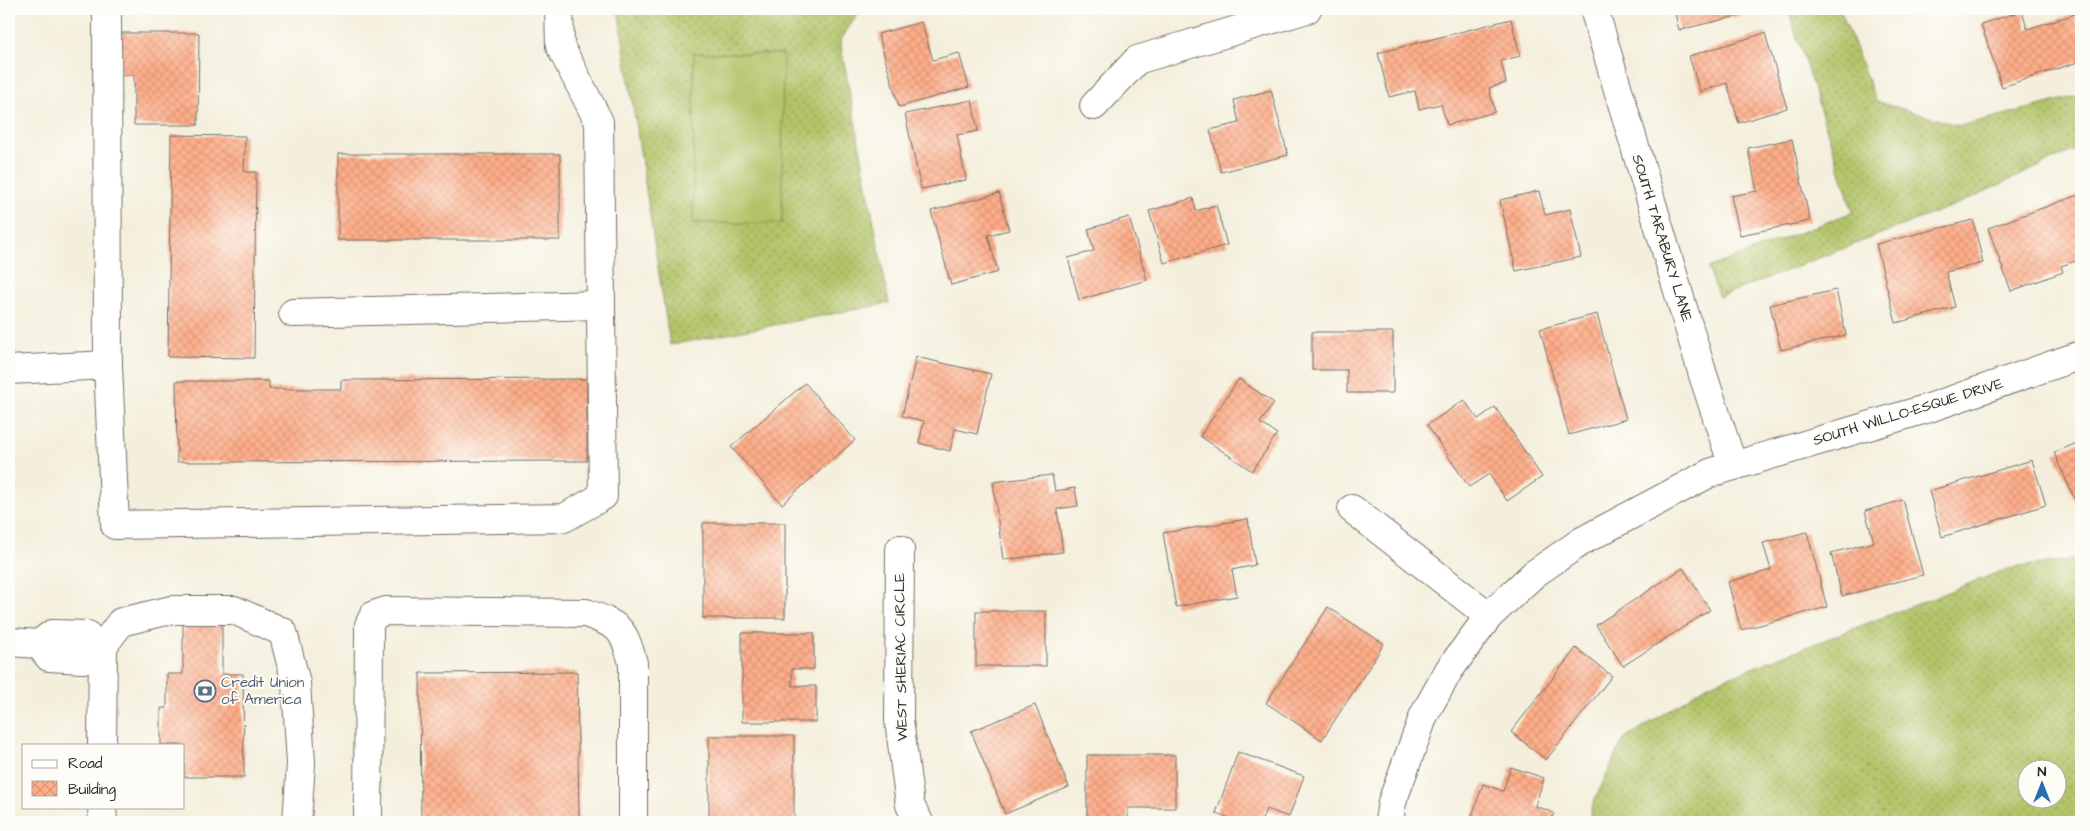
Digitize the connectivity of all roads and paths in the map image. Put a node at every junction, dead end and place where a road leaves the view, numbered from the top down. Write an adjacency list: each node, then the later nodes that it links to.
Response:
1 (107, 9): 9 (street)
2 (559, 9): 6 (street)
3 (1307, 9): 5 (street)
4 (1594, 9): 11 (street, SOUTH TARABURY LANE)
5 (1094, 106)
6 (601, 305): 7 (street); 9 (street)
7 (293, 313)
8 (2081, 355): 11 (street, SOUTH WILLO-ESQUE DRIVE)
9 (108, 365): 10 (street)
10 (9, 370)
11 (1733, 466): 14 (street, SOUTH WILLO-ESQUE DRIVE)
12 (1352, 509): 14 (street)
13 (900, 549): 23 (street, WEST SHERIAC CIRCLE)
14 (1488, 616): 24 (street, SOUTH WILLO-ESQUE DRIVE)
15 (9, 642): 16 (street)
16 (98, 646): 17 (street); 20 (street)
17 (102, 744)
18 (102, 808): 19 (street)
19 (103, 822)
20 (297, 822)
21 (368, 822): 22 (street)
22 (633, 822)
23 (919, 822)
24 (1389, 822)

